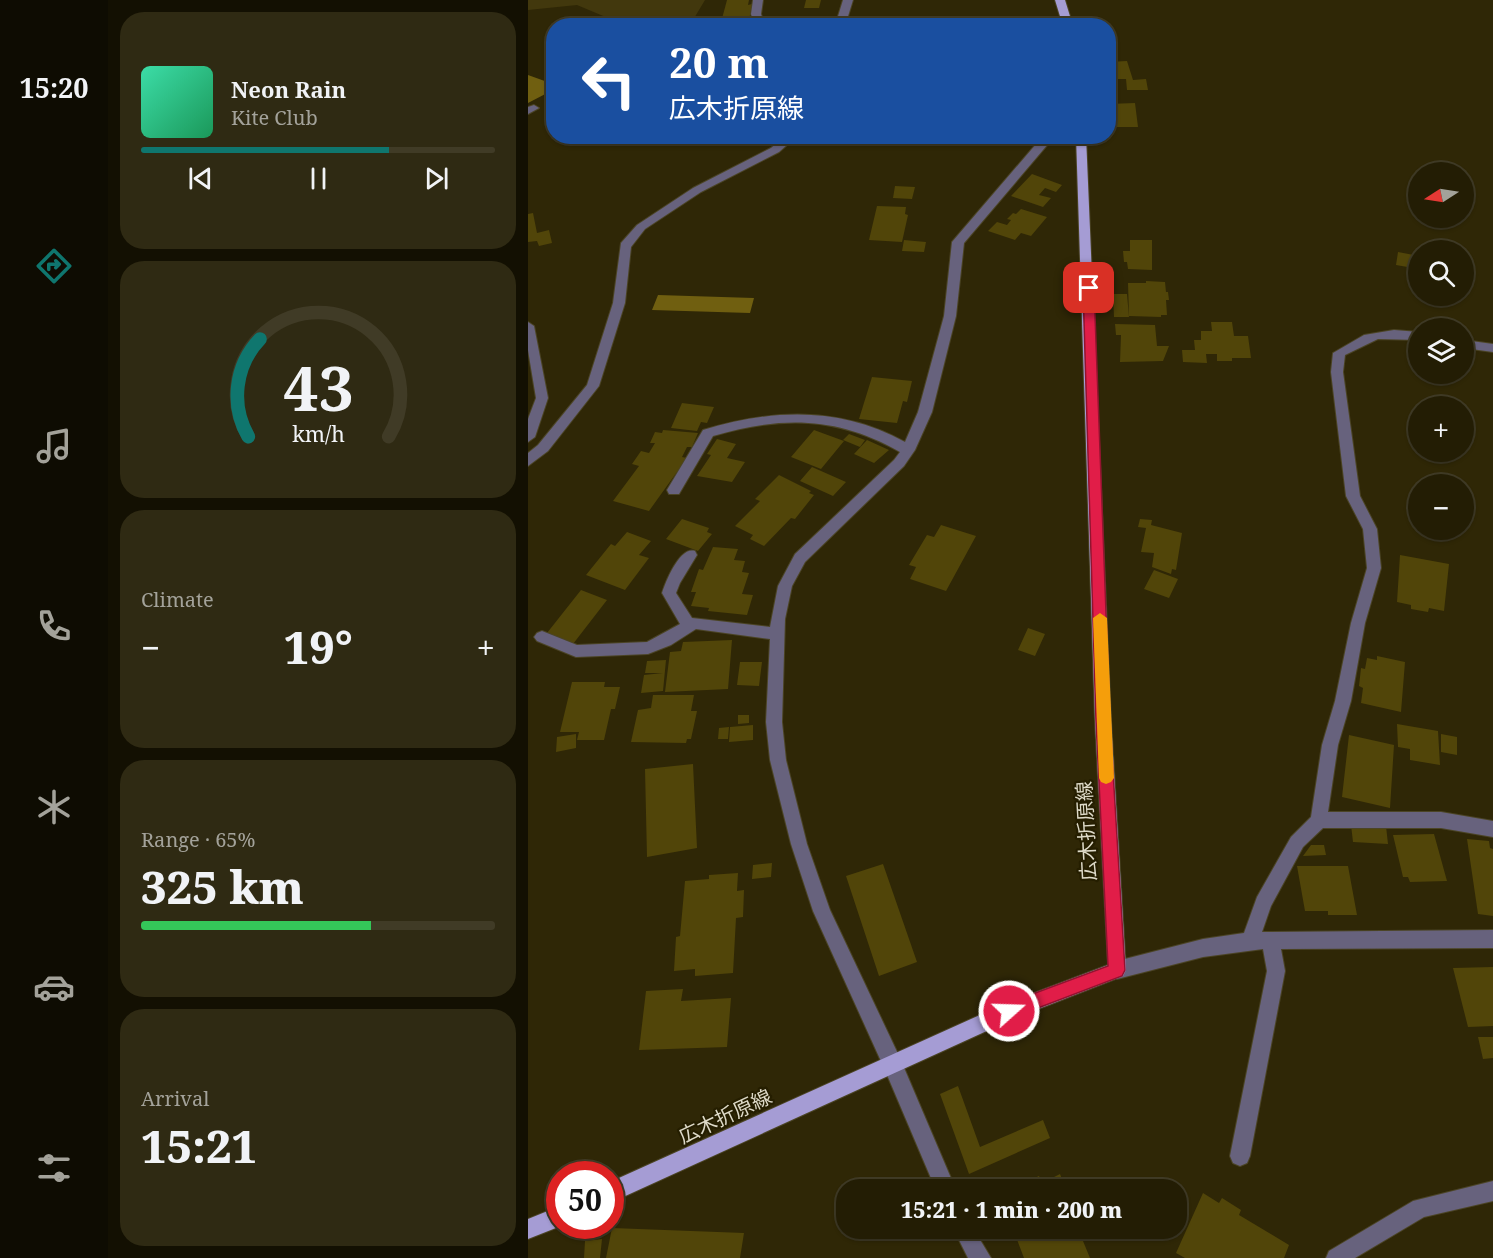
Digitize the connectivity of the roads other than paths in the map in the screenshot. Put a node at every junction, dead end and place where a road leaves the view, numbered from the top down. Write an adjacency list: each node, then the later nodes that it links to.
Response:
1 (758, 0): 4 (street)
2 (849, 0): 5 (street)
3 (1060, 0): 6 (main road)
4 (757, 18)
5 (843, 18)
6 (1066, 18)
7 (782, 144): 16 (street)
8 (1042, 144): 15 (street)
9 (1082, 144): 27 (main road, 広木折原線)
10 (528, 326): 14 (street)
11 (1408, 335): 22 (street)
12 (1474, 345): 13 (street)
13 (1493, 348)
14 (528, 438)
15 (908, 450): 17 (street); 20 (street)
16 (528, 461)
17 (674, 490)
18 (690, 555): 19 (street)
19 (688, 626): 20 (street); 21 (street)
20 (778, 634): 28 (street)
21 (542, 637)
22 (1319, 820): 23 (street); 25 (street)
23 (1493, 829)
24 (1493, 939): 26 (street)
25 (1250, 941): 26 (street); 27 (street)
26 (1271, 941): 29 (street)
27 (1117, 970): 28 (main road, 広木折原線)
28 (892, 1063): 30 (street); 31 (main road, 広木折原線)
29 (1240, 1155)
30 (941, 1179)
31 (624, 1187)
32 (1493, 1191): 37 (street)
33 (546, 1222): 34 (main road)
34 (528, 1229)
35 (968, 1239): 36 (street)
36 (981, 1258)
37 (1336, 1258)

